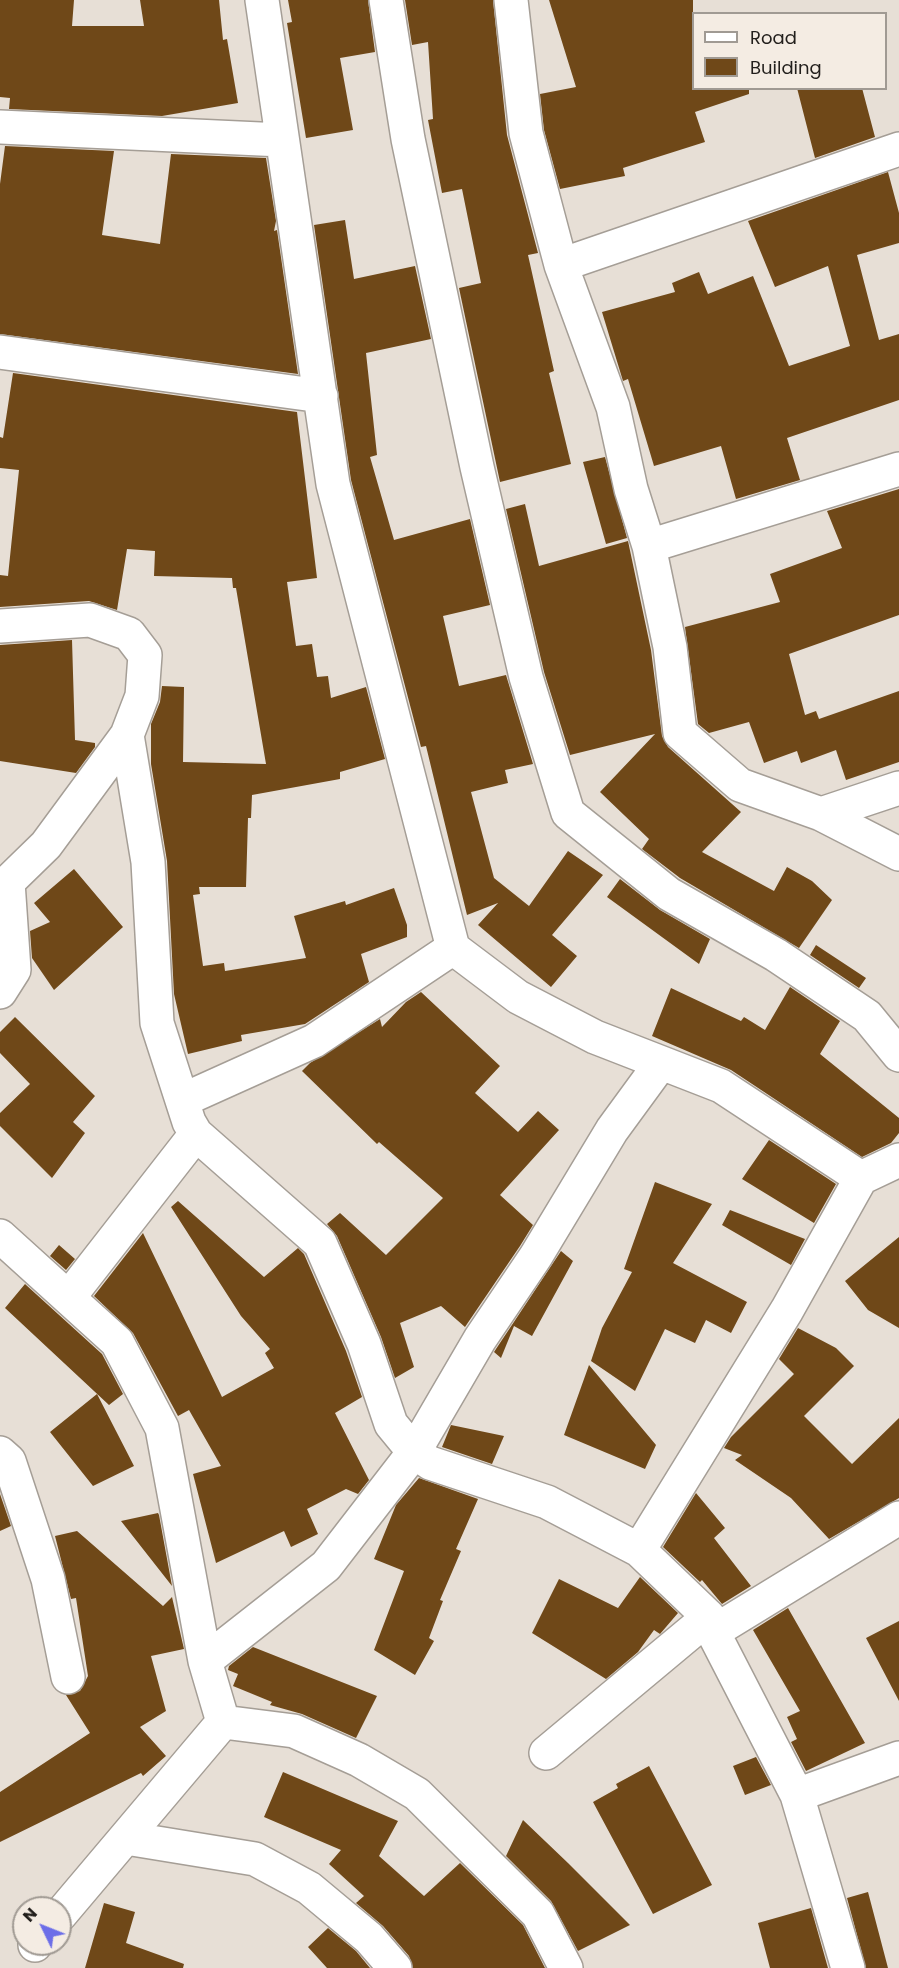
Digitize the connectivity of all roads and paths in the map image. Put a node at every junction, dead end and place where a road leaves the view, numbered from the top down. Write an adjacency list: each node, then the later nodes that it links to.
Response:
1 (262, 0): 5 (street)
2 (386, 0): 20 (street)
3 (511, 0): 7 (street)
4 (0, 127): 5 (street)
5 (282, 140): 9 (street)
6 (899, 149): 7 (street)
7 (561, 265): 11 (street)
8 (0, 352): 9 (street)
9 (321, 396): 18 (street)
10 (899, 469): 11 (street)
11 (649, 546): 15 (street)
12 (0, 626): 13 (street)
13 (127, 735): 17 (street); 22 (street)
14 (899, 788): 15 (street)
15 (821, 814): 16 (street)
16 (899, 854)
17 (4, 884): 19 (street)
18 (453, 948): 21 (street); 22 (street)
19 (0, 992)
20 (899, 1055)
21 (662, 1063): 25 (street); 28 (street)
22 (183, 1100): 23 (street)
23 (196, 1134): 27 (street); 28 (street)
24 (899, 1161): 25 (street)
25 (861, 1178): 31 (street)
26 (0, 1236): 27 (street)
27 (69, 1298): 33 (street)
28 (414, 1452): 31 (street); 33 (street)
29 (0, 1453): 34 (street)
30 (899, 1518): 32 (street)
31 (639, 1550): 32 (street)
32 (711, 1625): 36 (street); 38 (street)
33 (204, 1661): 35 (street)
34 (68, 1677)
35 (223, 1722): 39 (street); 42 (street)
36 (546, 1753)
37 (899, 1758): 38 (street)
38 (797, 1795): 43 (street)
39 (126, 1838): 40 (street); 41 (street)
40 (72, 1902)
41 (395, 1968)
42 (566, 1968)
43 (848, 1968)

